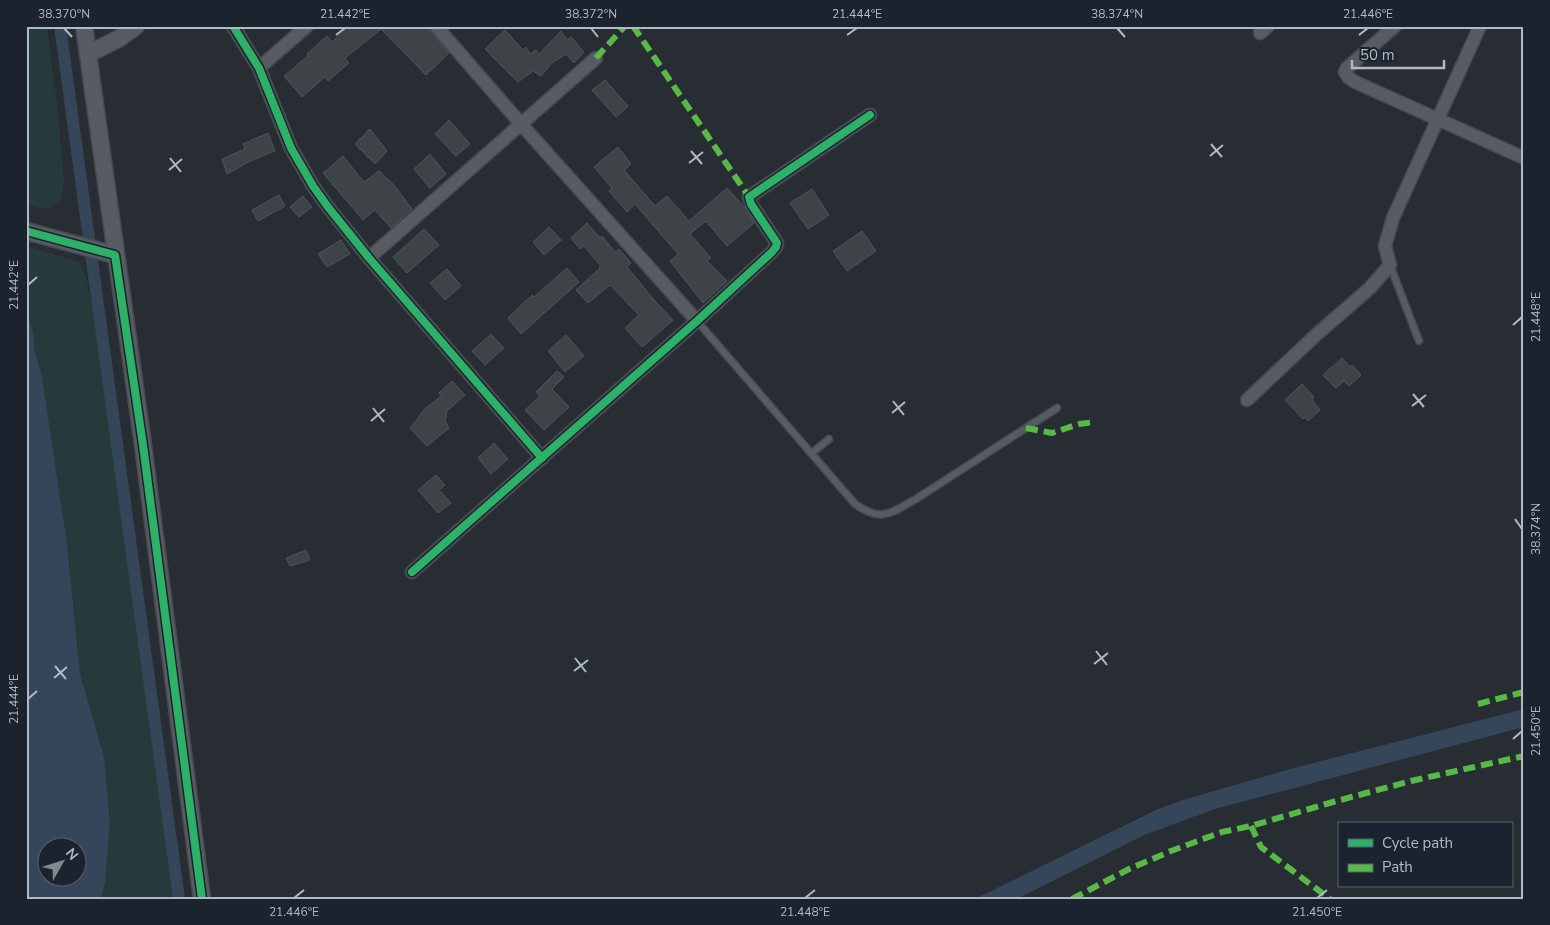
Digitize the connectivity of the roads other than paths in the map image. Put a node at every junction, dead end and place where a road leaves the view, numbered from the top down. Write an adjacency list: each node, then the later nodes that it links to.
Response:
1 (84, 26): 8 (street)
2 (136, 26): 8 (street)
3 (233, 26): 10 (street)
4 (307, 26): 10 (street)
5 (436, 26): 13 (street)
6 (1395, 26): 12 (street)
7 (1480, 26): 12 (street)
8 (88, 54): 16 (street)
9 (596, 58): 13 (street)
10 (259, 68): 17 (street)
11 (870, 115): 19 (street)
12 (1437, 119): 14 (street); 18 (street)
13 (520, 124): 17 (street); 19 (street)
14 (1524, 158)
15 (29, 229): 16 (street)
16 (108, 253): 27 (street)
17 (370, 258): 25 (street)
18 (1390, 265): 20 (lane); 21 (street)
19 (697, 321): 24 (lane); 25 (street)
20 (1419, 341)
21 (1247, 400)
22 (1057, 408): 24 (lane)
23 (829, 439): 24 (lane)
24 (812, 453)
25 (542, 458): 26 (street)
26 (412, 572)
27 (202, 899)

